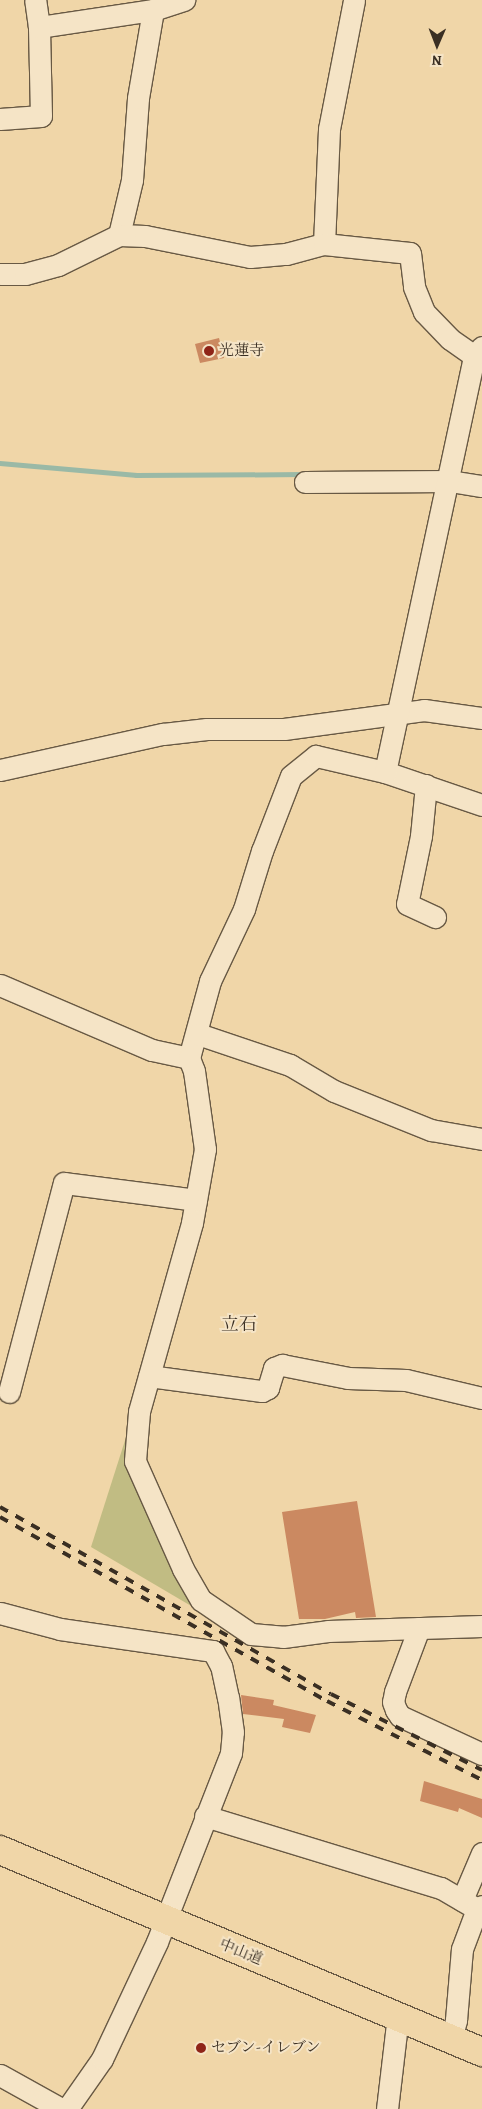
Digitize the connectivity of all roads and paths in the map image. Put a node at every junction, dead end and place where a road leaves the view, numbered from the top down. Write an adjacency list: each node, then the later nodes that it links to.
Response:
1 (35, 0): 5 (street)
2 (184, 0): 4 (street)
3 (354, 0): 8 (street)
4 (154, 10): 5 (street); 7 (street)
5 (39, 25): 6 (street)
6 (0, 119)
7 (119, 235): 8 (street); 9 (street)
8 (324, 244): 10 (street)
9 (0, 274)
10 (478, 352): 11 (street)
11 (450, 481): 12 (street); 13 (street); 14 (street)
12 (305, 482)
13 (482, 486)
14 (395, 715): 15 (street); 16 (street); 17 (street)
15 (482, 718)
16 (0, 770)
17 (385, 772): 18 (street); 22 (street)
18 (426, 785): 19 (street); 20 (street)
19 (482, 805)
20 (435, 917)
21 (0, 985): 23 (street)
22 (198, 1034): 23 (street); 24 (street)
23 (190, 1058): 25 (street)
24 (482, 1139)
25 (196, 1200): 26 (street); 27 (street)
26 (149, 1376): 28 (street); 30 (street)
27 (9, 1392)
28 (482, 1398)
29 (0, 1613): 33 (street)
30 (231, 1622): 32 (street); 33 (street)
31 (482, 1626): 32 (street)
32 (419, 1628): 34 (street)
33 (213, 1651): 35 (street)
34 (482, 1754)
35 (205, 1816): 38 (street); 39 (street)
36 (0, 1850): 39 (highway, 中山道)
37 (482, 1853): 38 (street)
38 (474, 1905): 41 (street)
39 (165, 1920): 40 (highway, 中山道); 45 (street)
40 (398, 2016): 41 (highway, 中山道); 46 (street)
41 (451, 2039): 42 (highway, 中山道)
42 (482, 2052)
43 (0, 2075): 44 (street)
44 (61, 2109)
45 (67, 2109)
46 (387, 2109)

